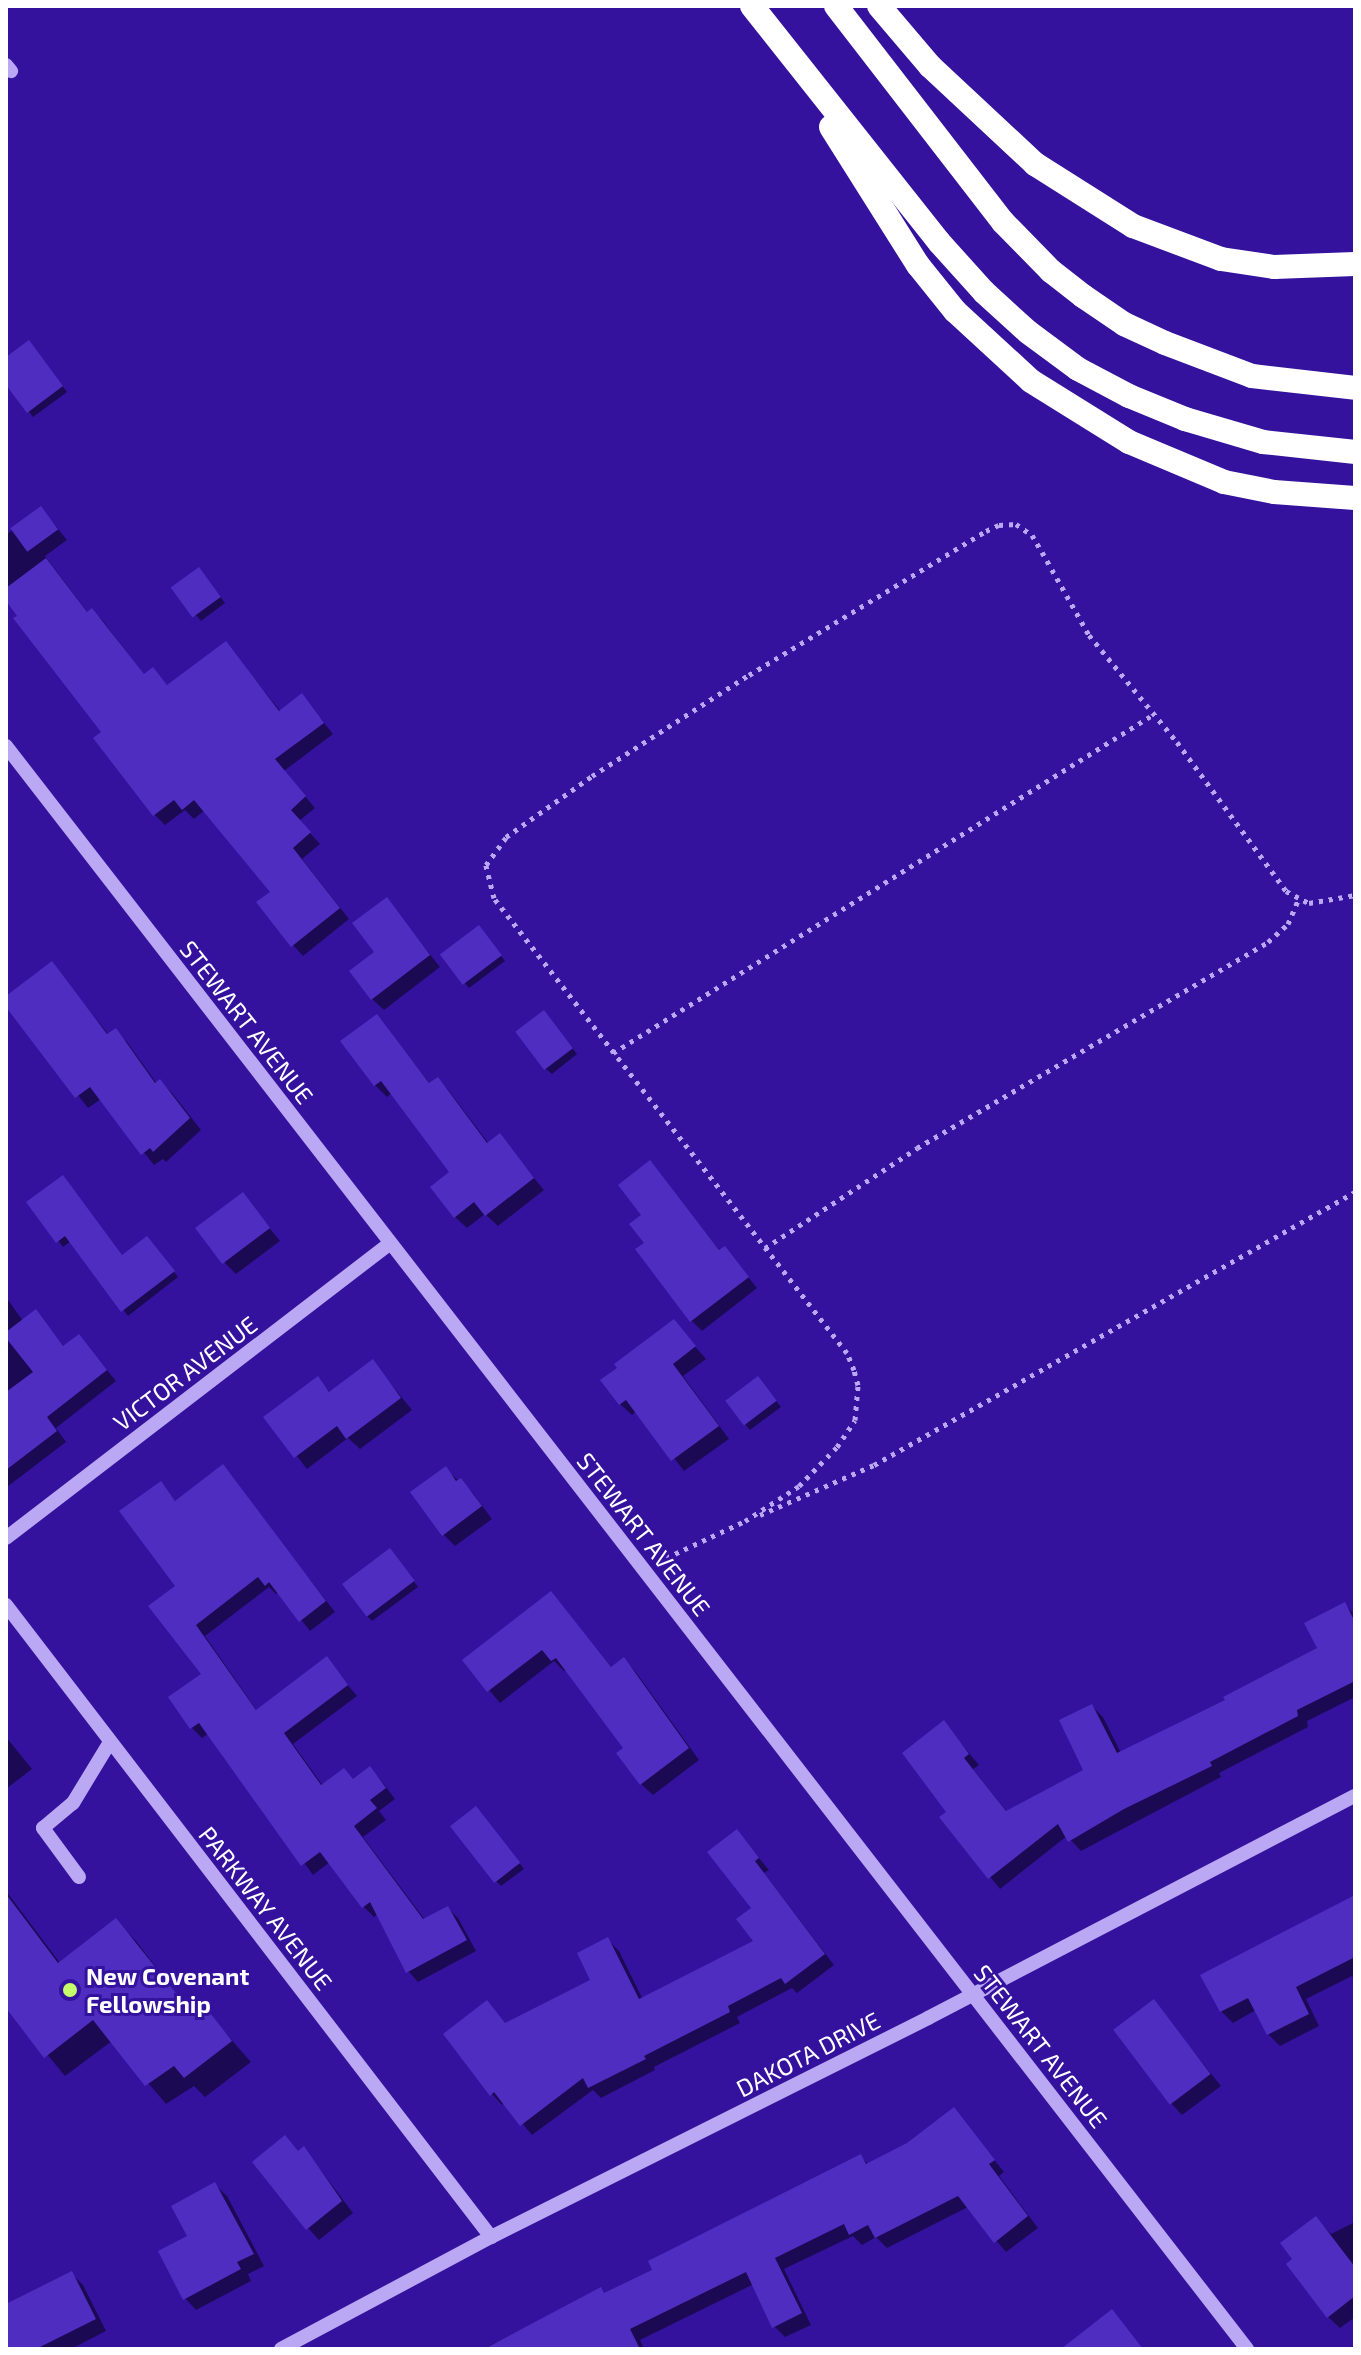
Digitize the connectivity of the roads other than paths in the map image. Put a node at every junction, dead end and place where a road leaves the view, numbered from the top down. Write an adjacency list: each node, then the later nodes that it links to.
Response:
1 (752, 6): 4 (highway)
2 (836, 6): 6 (highway)
3 (879, 6): 5 (highway)
4 (785, 49): 7 (highway); 8 (highway)
5 (1355, 264)
6 (1355, 388)
7 (1355, 452)
8 (1355, 498)
9 (6, 746): 10 (street, STEWART AVENUE)
10 (390, 1243): 11 (street, VICTOR AVENUE); 16 (street, STEWART AVENUE)
11 (6, 1538)
12 (6, 1605): 13 (street, PARKWAY AVENUE)
13 (110, 1742): 15 (street); 17 (street, PARKWAY AVENUE)
14 (1355, 1796): 16 (street, DAKOTA DRIVE)
15 (79, 1877)
16 (974, 1995): 17 (street, DAKOTA DRIVE); 19 (street, STEWART AVENUE)
17 (491, 2237): 18 (street, DAKOTA DRIVE)
18 (281, 2349)
19 (1247, 2349)

